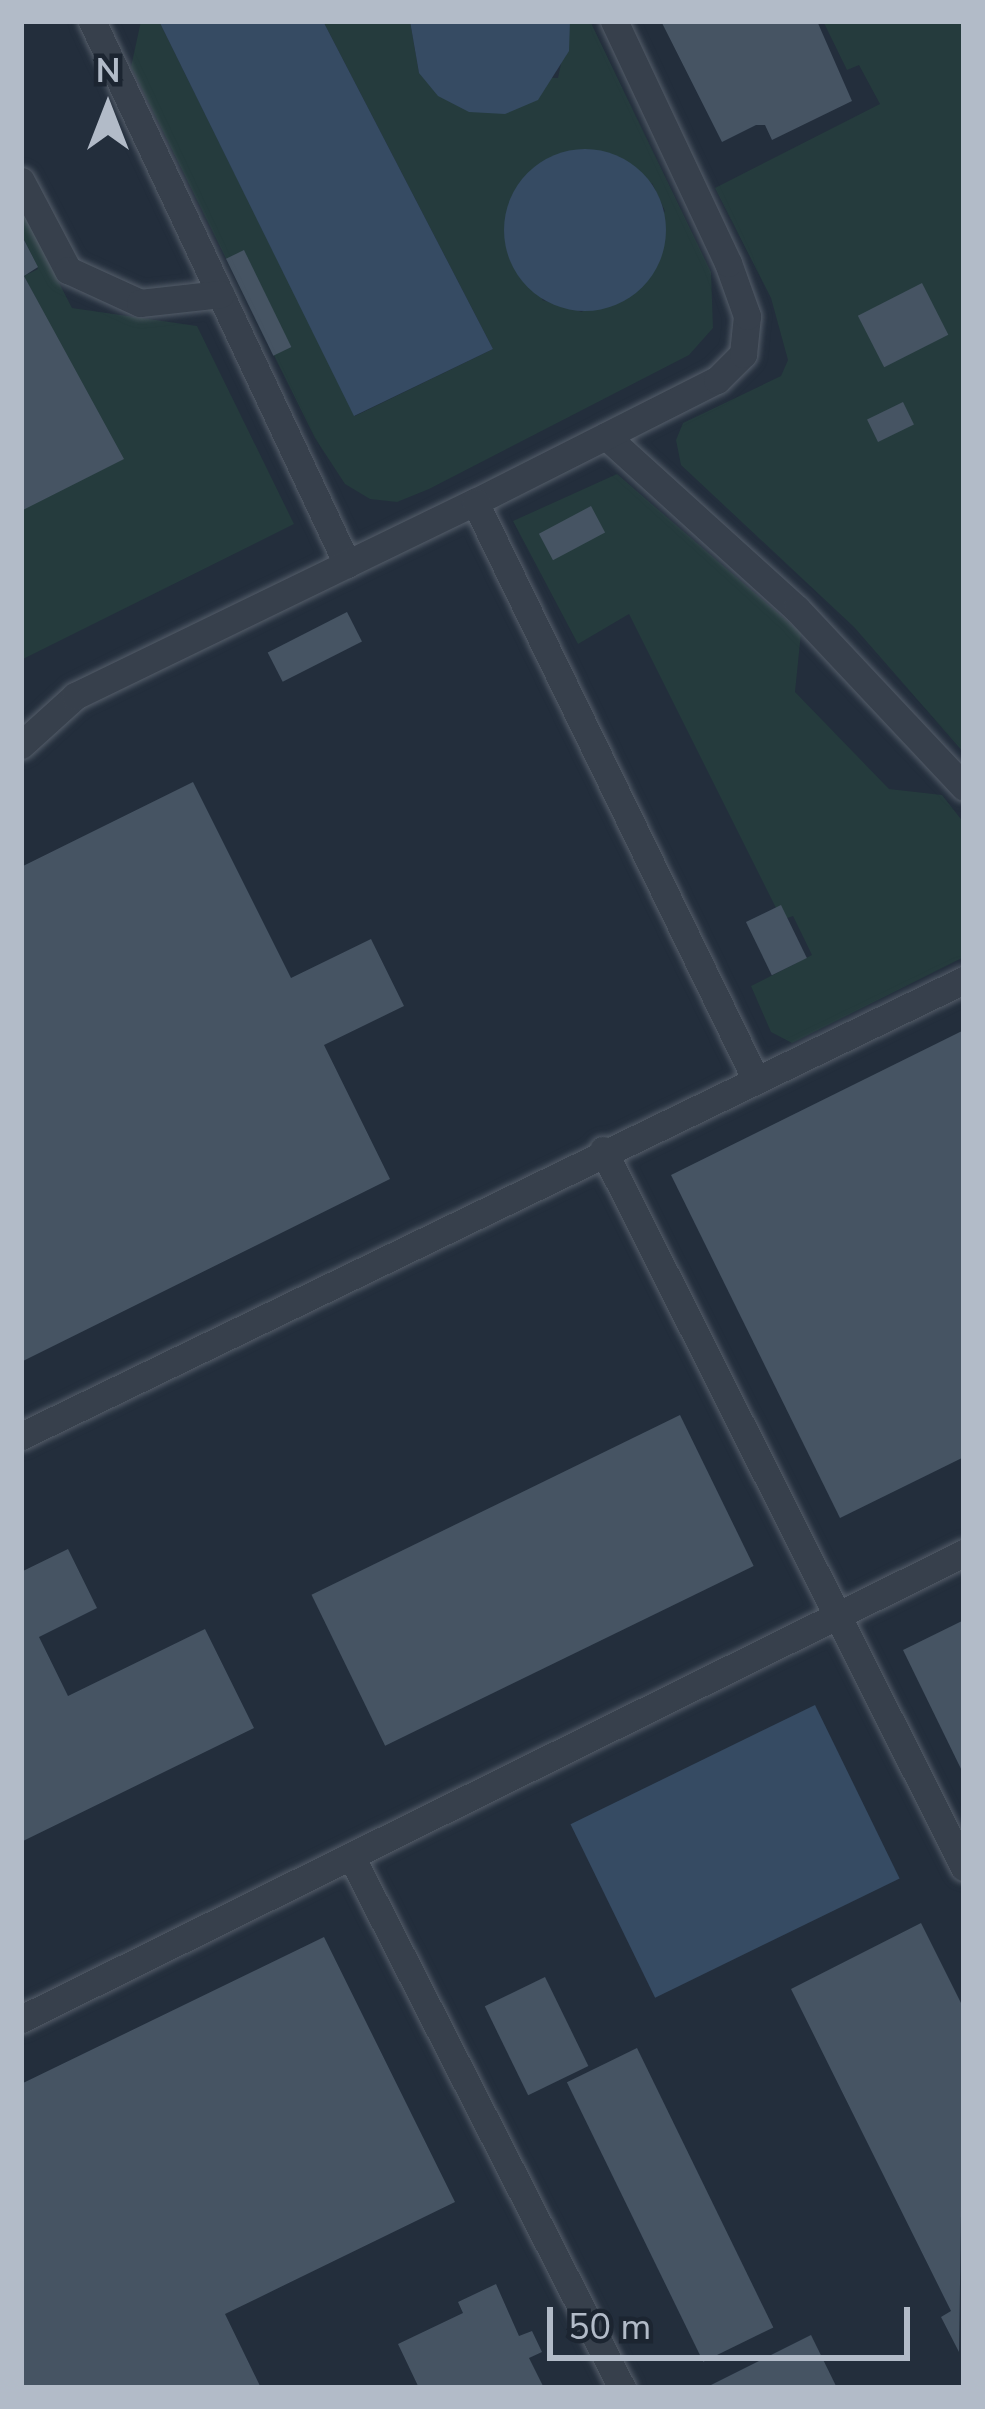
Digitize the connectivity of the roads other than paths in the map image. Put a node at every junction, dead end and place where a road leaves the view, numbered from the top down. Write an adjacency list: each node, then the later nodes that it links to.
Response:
1 (92, 21): 4 (lane)
2 (614, 21): 5 (lane)
3 (21, 181): 4 (lane)
4 (220, 294): 7 (lane)
5 (606, 436): 6 (lane); 9 (lane)
6 (475, 502): 7 (lane); 11 (lane)
7 (347, 564): 8 (lane)
8 (21, 745)
9 (964, 787)
10 (964, 980): 11 (lane)
11 (754, 1076): 12 (lane)
12 (603, 1150): 13 (lane); 15 (lane)
13 (21, 1436)
14 (964, 1553): 15 (lane)
15 (839, 1615): 16 (lane); 17 (lane)
16 (351, 1856): 18 (lane); 19 (lane)
17 (964, 1867)
18 (21, 2019)
19 (622, 2388)

